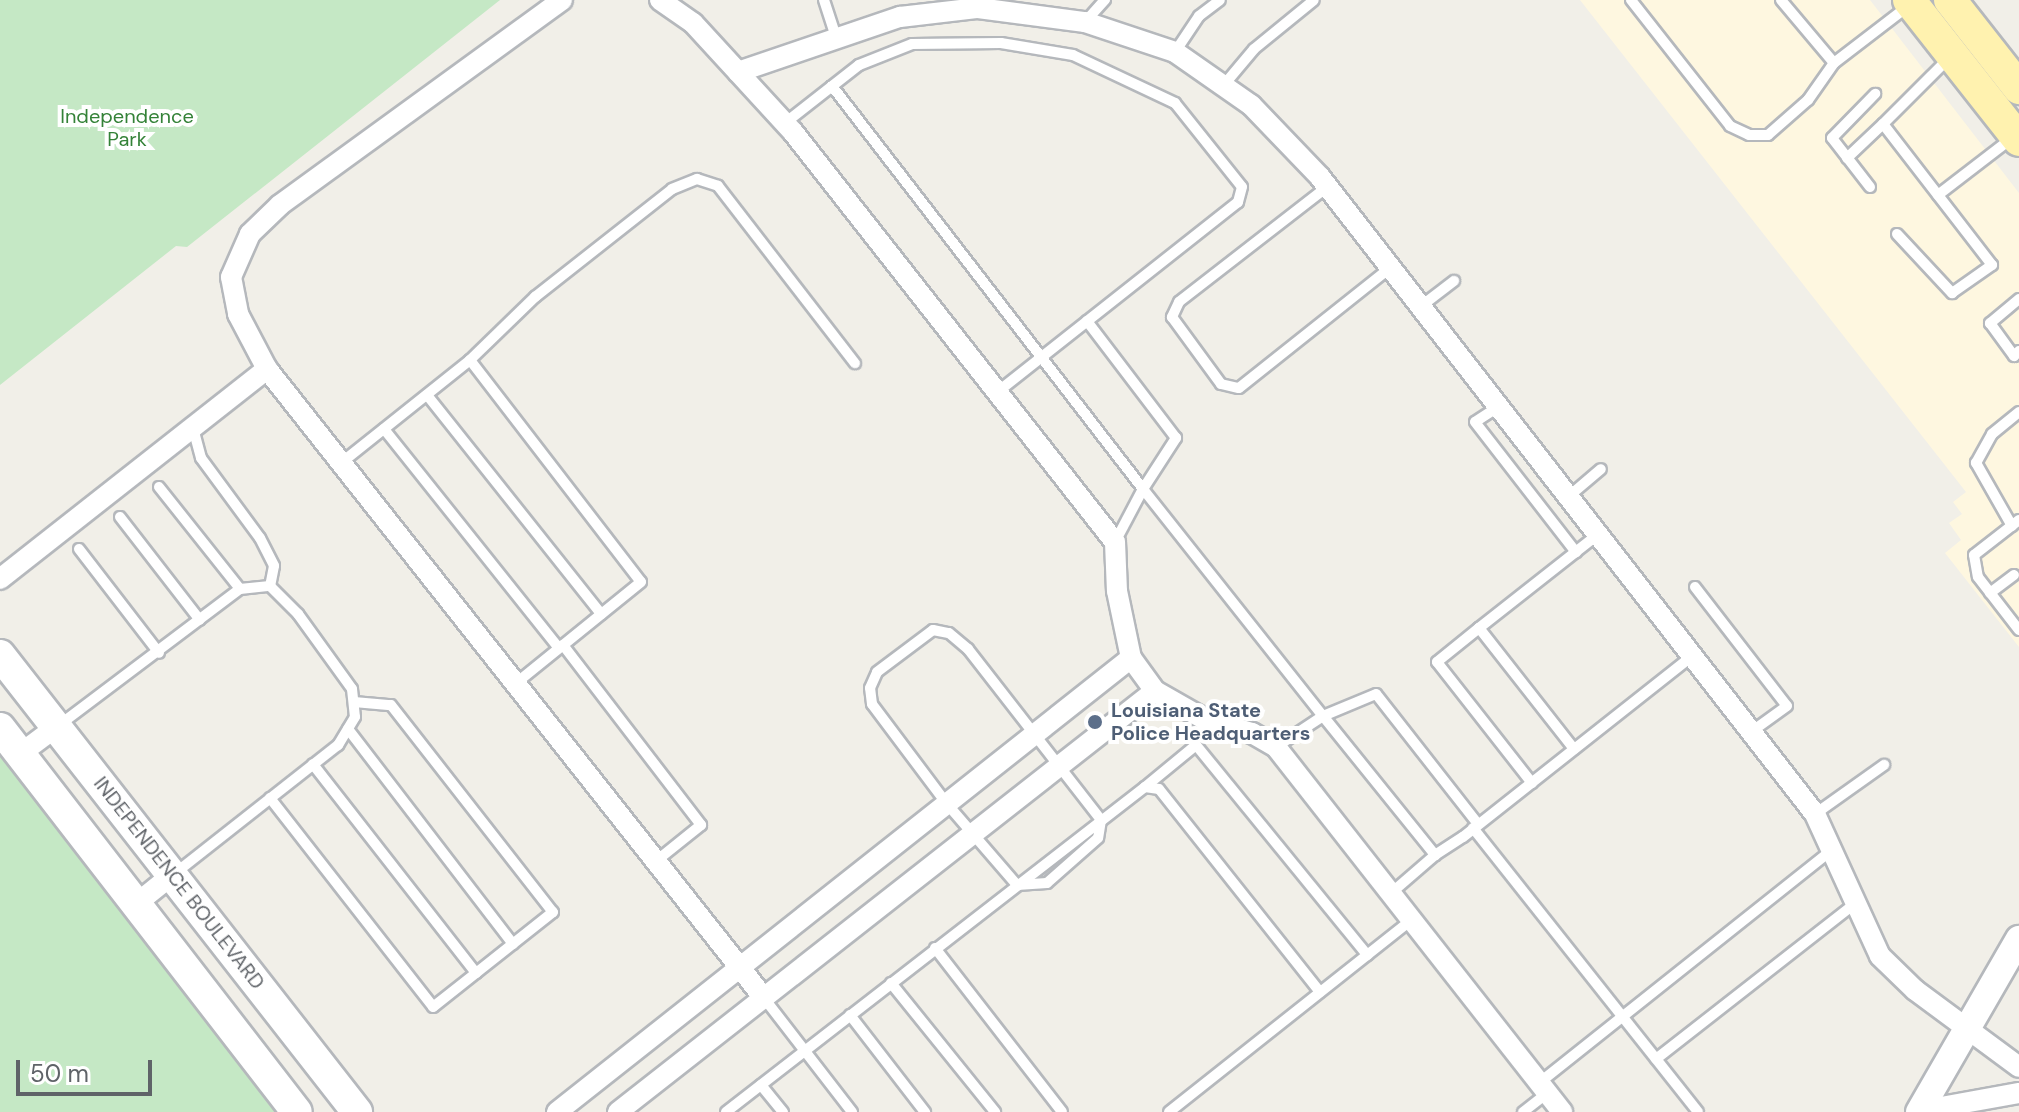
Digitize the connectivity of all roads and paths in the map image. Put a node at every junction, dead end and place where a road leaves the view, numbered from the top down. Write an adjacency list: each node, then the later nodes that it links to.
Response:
1 (562, 0): 39 (street)
2 (660, 0): 17 (street)
3 (824, 0): 13 (lane)
4 (1105, 0): 12 (lane)
5 (1220, 0): 14 (lane)
6 (1314, 0): 19 (lane)
7 (1631, 0): 16 (lane)
8 (1781, 0): 16 (lane)
9 (1950, 0): 20 (main road)
10 (941, 6): 12 (street); 13 (street)
11 (1917, 10): 15 (main road); 16 (lane); 24 (main road)
12 (1085, 22): 14 (street)
13 (836, 37): 17 (street)
14 (1175, 52): 19 (street)
15 (1953, 55): 23 (lane); 24 (main road)
16 (1834, 63)
17 (738, 72): 22 (street)
18 (832, 86): 22 (lane); 34 (lane); 36 (lane)
19 (1223, 86): 26 (street)
20 (2019, 88)
21 (1875, 94): 25 (lane)
22 (785, 123): 40 (street)
23 (1883, 124): 25 (lane); 28 (lane)
24 (2018, 129): 28 (lane)
25 (1847, 158): 27 (lane)
26 (1327, 187): 30 (street); 30 (lane)
27 (1870, 187)
28 (1938, 195): 29 (lane)
29 (1897, 234)
30 (1390, 268): 33 (street)
31 (1454, 281): 33 (lane)
32 (2019, 299): 35 (lane)
33 (1420, 307): 42 (street)
34 (1087, 321): 36 (lane); 49 (lane)
35 (2019, 351)
36 (1040, 358): 40 (lane); 49 (lane)
37 (470, 360): 38 (lane); 41 (lane); 63 (lane)
38 (855, 363)
39 (267, 369): 44 (street); 46 (street)
40 (997, 392): 54 (street)
41 (427, 395): 45 (lane); 63 (lane)
42 (1498, 407): 50 (street); 56 (lane)
43 (2019, 412): 52 (lane)
44 (193, 428): 58 (street); 59 (lane)
45 (384, 429): 46 (lane); 67 (lane)
46 (341, 463): 72 (street)
47 (1601, 469): 50 (lane)
48 (159, 487): 61 (lane)
49 (1143, 489): 54 (lane); 75 (lane)
50 (1568, 497): 53 (street)
51 (120, 517): 64 (lane)
52 (2016, 523): 62 (lane)
53 (1597, 535): 56 (lane); 70 (street)
54 (1115, 542): 71 (street)
55 (79, 549): 68 (lane)
56 (1576, 552): 65 (lane)
57 (2017, 576): 62 (lane)
58 (0, 579)
59 (270, 586): 61 (lane); 74 (lane)
60 (1695, 587): 79 (lane)
61 (240, 589): 64 (lane)
62 (1990, 593): 66 (lane)
63 (601, 614): 67 (lane)
64 (200, 620): 68 (lane)
65 (1479, 628): 82 (lane); 87 (lane)
66 (2019, 630)
67 (561, 647): 72 (lane); 97 (lane)
68 (159, 653): 76 (lane)
69 (0, 655): 76 (main road, INDEPENDENCE BOULEVARD)
70 (1692, 656): 79 (street); 82 (lane)
71 (1131, 658): 73 (street); 80 (street)
72 (515, 684): 97 (street)
73 (1155, 691): 81 (street); 86 (street)
74 (354, 702): 78 (lane); 105 (lane)
75 (1323, 716): 81 (lane); 93 (lane); 96 (lane)
76 (56, 727): 83 (street); 98 (main road, INDEPENDENCE BOULEVARD)
77 (0, 728): 83 (main road)
78 (348, 729): 84 (lane); 105 (lane)
79 (1751, 732): 91 (street)
80 (1034, 735): 86 (lane); 90 (street); 90 (lane)
81 (1276, 747): 100 (street)
82 (1574, 749): 87 (lane)
83 (20, 754): 102 (main road)
84 (313, 764): 89 (lane); 109 (lane)
85 (1884, 765): 91 (lane)
86 (1060, 766): 92 (lane); 94 (street)
87 (1532, 783): 93 (lane)
88 (1145, 787): 92 (lane); 107 (lane); 111 (lane)
89 (270, 798): 98 (lane); 109 (lane)
90 (947, 804): 94 (lane); 108 (street)
91 (1815, 814): 95 (street)
92 (1101, 820): 99 (lane); 99 (lane)
93 (1476, 826): 96 (lane); 114 (lane)
94 (973, 835): 99 (lane); 112 (street)
95 (1834, 849): 101 (street); 114 (lane)
96 (1435, 855): 100 (lane)
97 (655, 862): 108 (street)
98 (172, 875): 102 (street); 123 (main road, INDEPENDENCE BOULEVARD)
99 (1017, 885): 106 (lane)
100 (1390, 894): 103 (street)
101 (1858, 901): 115 (street); 117 (lane)
102 (136, 904): 122 (main road)
103 (1411, 920): 107 (lane); 120 (street)
104 (2019, 939): 115 (street)
105 (513, 944): 109 (lane)
106 (935, 948): 110 (lane); 131 (lane)
107 (1367, 955): 111 (lane)
108 (739, 968): 112 (street); 124 (street)
109 (476, 973)
110 (891, 983): 113 (lane); 130 (lane)
111 (1320, 992): 132 (lane)
112 (764, 998): 116 (lane); 125 (street)
113 (850, 1015): 116 (lane); 129 (lane)
114 (1623, 1017): 117 (lane); 120 (lane)
115 (1966, 1028): 118 (street); 136 (street)
116 (804, 1051): 119 (lane); 128 (lane)
117 (1656, 1059): 135 (lane)
118 (2019, 1067)
119 (761, 1085): 126 (lane); 127 (lane)
120 (1543, 1088): 133 (lane); 134 (street)
121 (2019, 1093): 136 (street)
122 (297, 1112)
123 (357, 1112)
124 (557, 1112)
125 (618, 1112)
126 (726, 1112)
127 (783, 1112)
128 (852, 1112)
129 (925, 1112)
130 (995, 1112)
131 (1062, 1112)
132 (1169, 1112)
133 (1523, 1112)
134 (1562, 1112)
135 (1698, 1112)
136 (1919, 1112)

